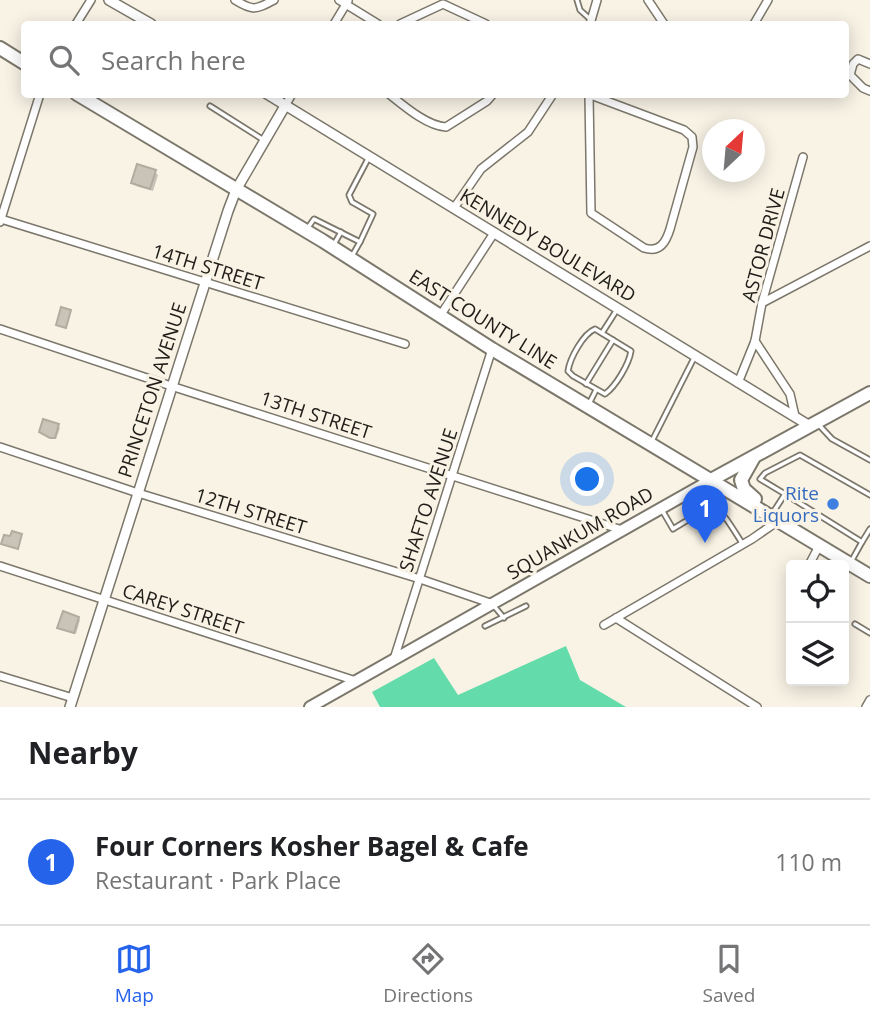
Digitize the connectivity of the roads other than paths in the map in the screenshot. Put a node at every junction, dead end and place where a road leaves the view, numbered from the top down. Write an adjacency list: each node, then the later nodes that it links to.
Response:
1 (91, 0): 10 (street)
2 (110, 0): 11 (street)
3 (234, 0): 4 (street)
4 (274, 0)
5 (577, 0): 16 (lane)
6 (597, 0): 17 (street)
7 (648, 0): 18 (street)
8 (768, 0): 19 (street)
9 (344, 1): 12 (street); 13 (street)
10 (78, 21)
11 (146, 21)
12 (335, 21)
13 (374, 21)
14 (406, 21): 15 (street)
15 (480, 21)
16 (590, 21)
17 (591, 21)
18 (662, 21)
19 (756, 21)
20 (0, 48): 21 (main road)
21 (21, 61)
22 (870, 64): 23 (street)
23 (870, 91)
24 (39, 98): 40 (street)
25 (84, 98): 38 (main road, EAST COUNTY LINE)
26 (273, 98): 34 (street, KENNEDY BOULEVARD)
27 (290, 98): 34 (street, PRINCETON AVENUE)
28 (395, 98): 29 (street)
29 (490, 98)
30 (550, 98): 39 (street)
31 (589, 98): 32 (street)
32 (597, 98)
33 (210, 106): 35 (lane)
34 (285, 106): 35 (street, PRINCETON AVENUE); 36 (street, KENNEDY BOULEVARD)
35 (264, 140): 38 (street, PRINCETON AVENUE)
36 (369, 157): 39 (street, KENNEDY BOULEVARD); 44 (lane)
37 (803, 157): 49 (street, ASTOR DRIVE)
38 (236, 190): 41 (main road, EAST COUNTY LINE); 48 (street, PRINCETON AVENUE)
39 (454, 208): 43 (street, KENNEDY BOULEVARD)
40 (1, 221): 48 (street, 14TH STREET)
41 (305, 230): 42 (lane); 46 (main road, EAST COUNTY LINE)
42 (341, 232): 44 (lane); 46 (lane)
43 (494, 233): 50 (street, KENNEDY BOULEVARD); 51 (street)
44 (360, 242): 47 (lane)
45 (870, 246): 49 (street)
46 (333, 247): 47 (main road, EAST COUNTY LINE)
47 (351, 258): 51 (main road, EAST COUNTY LINE)
48 (205, 282): 56 (street, 14TH STREET); 61 (street, PRINCETON AVENUE)
49 (762, 303): 55 (street, ASTOR DRIVE)
50 (618, 308): 53 (lane); 58 (street, KENNEDY BOULEVARD)
51 (440, 316): 57 (main road, EAST COUNTY LINE)
52 (0, 329): 61 (street, 13TH STREET)
53 (602, 333): 54 (lane); 60 (lane)
54 (613, 340): 60 (lane); 62 (lane)
55 (755, 341): 59 (street, ASTOR DRIVE); 65 (street)
56 (405, 344)
57 (492, 349): 64 (main road, EAST COUNTY LINE); 71 (street, SHAFTO AVENUE)
58 (695, 356): 59 (street, KENNEDY BOULEVARD); 67 (lane)
59 (738, 383): 65 (street, KENNEDY BOULEVARD)
60 (586, 384): 62 (lane)
61 (171, 386): 71 (street, 13TH STREET); 74 (street, PRINCETON AVENUE)
62 (596, 390): 64 (lane)
63 (870, 393): 66 (main road, SQUANKUM ROAD)
64 (588, 405): 67 (main road, EAST COUNTY LINE)
65 (795, 416): 66 (street, KENNEDY BOULEVARD)
66 (813, 424): 69 (main road, SQUANKUM ROAD); 70 (lane)
67 (651, 443): 72 (main road, EAST COUNTY LINE)
68 (0, 447): 74 (street, 12TH STREET)
69 (754, 456): 72 (main road, SQUANKUM ROAD); 77 (main road)
70 (870, 460)
71 (453, 475): 82 (street, 13TH STREET); 90 (street, SHAFTO AVENUE)
72 (711, 480): 73 (main road, SQUANKUM ROAD); 77 (main road, EAST COUNTY LINE)
73 (689, 492): 78 (main road, SQUANKUM ROAD); 79 (lane)
74 (138, 493): 90 (street, 12TH STREET); 91 (street, PRINCETON AVENUE)
75 (785, 494): 76 (lane); 80 (lane); 83 (lane)
76 (870, 495)
77 (758, 508): 80 (main road, EAST COUNTY LINE)
78 (661, 509): 79 (lane); 82 (main road, SQUANKUM ROAD)
79 (701, 512): 84 (lane)
80 (775, 518): 84 (street); 85 (main road, EAST COUNTY LINE)
81 (870, 529): 83 (lane)
82 (623, 530): 92 (main road, SQUANKUM ROAD)
83 (862, 542): 87 (lane)
84 (742, 544): 95 (street)
85 (819, 546): 86 (street); 87 (main road, EAST COUNTY LINE)
86 (812, 560)
87 (850, 564): 89 (main road, EAST COUNTY LINE)
88 (0, 566): 91 (street, CAREY STREET)
89 (870, 576)
90 (420, 579): 92 (street, 12TH STREET); 100 (street, SHAFTO AVENUE)
91 (104, 600): 102 (street, CAREY STREET); 104 (street, PRINCETON AVENUE)
92 (493, 604): 94 (lane); 100 (main road, SQUANKUM ROAD)
93 (526, 606): 94 (lane)
94 (504, 618): 98 (lane)
95 (616, 618): 97 (street); 106 (street)
96 (855, 624): 99 (lane)
97 (604, 625)
98 (485, 626)
99 (870, 633)
100 (394, 661): 102 (main road, SQUANKUM ROAD)
101 (0, 676): 104 (street)
102 (356, 681): 105 (main road, SQUANKUM ROAD)
103 (870, 700): 107 (street)
104 (72, 703)
105 (310, 707)
106 (757, 707)
107 (866, 707)

